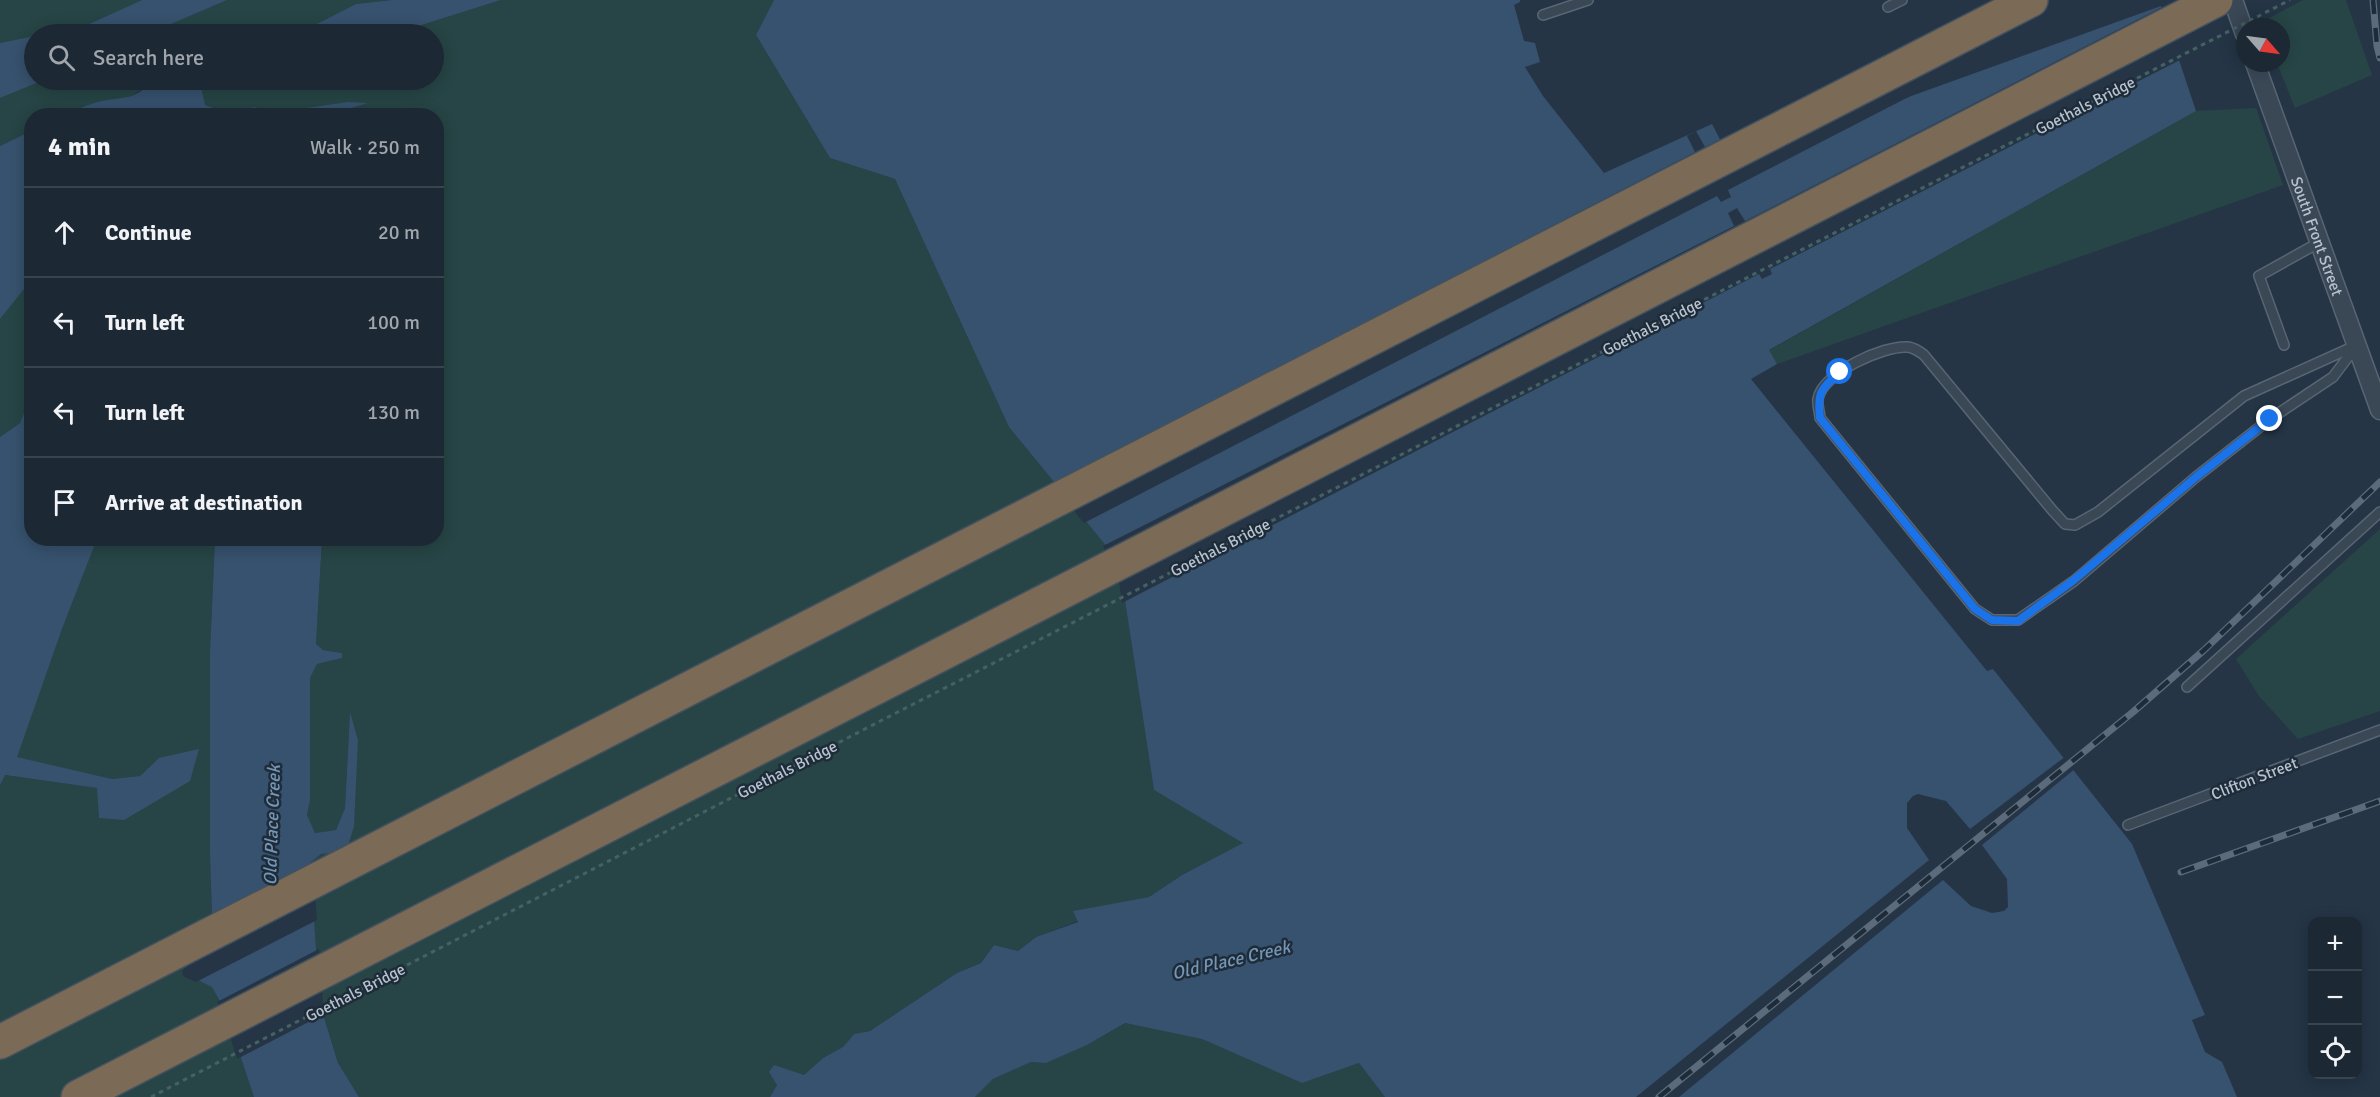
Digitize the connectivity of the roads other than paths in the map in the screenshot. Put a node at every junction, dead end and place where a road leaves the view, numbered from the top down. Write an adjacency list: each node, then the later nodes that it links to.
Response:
1 (1588, 0): 7 (lane)
2 (1902, 0): 6 (lane)
3 (2031, 0): 18 (highway)
4 (2216, 0): 19 (highway, Goethals Bridge)
5 (2233, 0): 8 (street)
6 (1888, 7)
7 (1544, 15)
8 (2239, 18)
9 (2258, 72): 10 (street, South Front Street)
10 (2320, 242): 11 (lane); 12 (street, South Front Street)
11 (2284, 345)
12 (2357, 345): 12 (lane); 13 (street, South Front Street)
13 (2380, 410)
14 (2380, 512): 15 (lane)
15 (2187, 687)
16 (2380, 730): 17 (lane, Clifton Street)
17 (2128, 825)
18 (0, 1042)
19 (78, 1097)

